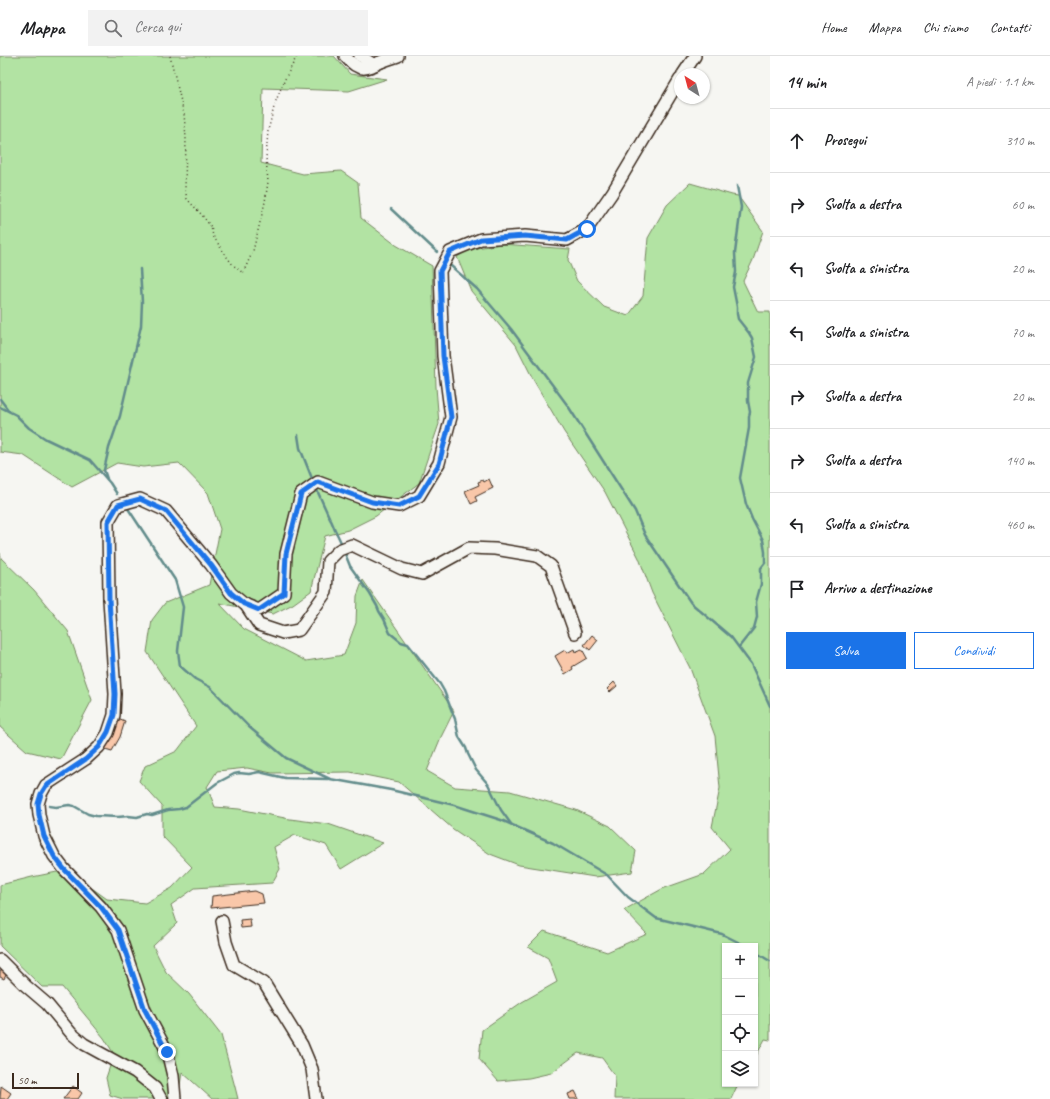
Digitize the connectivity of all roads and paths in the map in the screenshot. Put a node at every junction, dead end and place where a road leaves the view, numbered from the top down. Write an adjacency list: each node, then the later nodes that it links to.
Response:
1 (170, 56): 2 (path)
2 (297, 56)
3 (345, 56): 7 (street)
4 (360, 56): 7 (street)
5 (398, 56): 7 (street)
6 (695, 56): 8 (street)
7 (385, 60)
8 (687, 68)
9 (674, 89): 10 (street)
10 (244, 604): 11 (street); 15 (street)
11 (576, 633)
12 (222, 921): 16 (street)
13 (0, 960): 14 (street)
14 (161, 1099)
15 (174, 1099)
16 (316, 1099)

